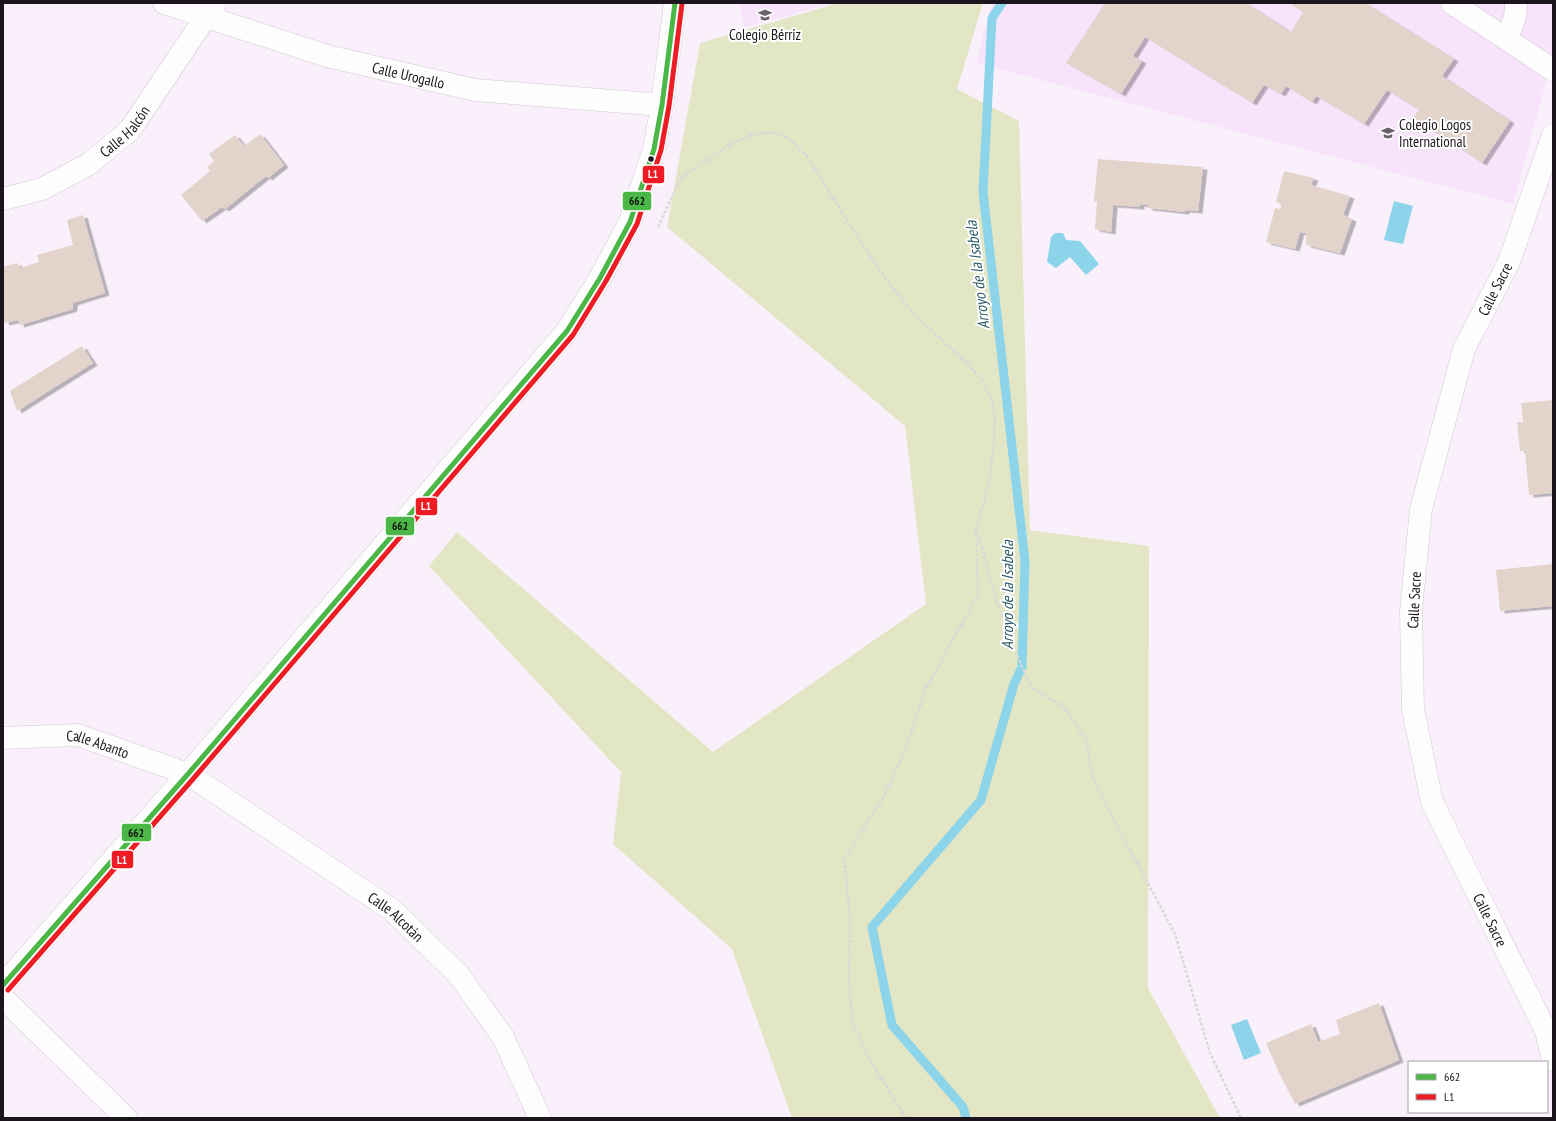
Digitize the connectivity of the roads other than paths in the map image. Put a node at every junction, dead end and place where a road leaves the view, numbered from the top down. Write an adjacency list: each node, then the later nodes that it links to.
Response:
1 (164, 3): 5 (street, Calle Urogallo)
2 (675, 3): 8 (street)
3 (1452, 3): 6 (street)
4 (1516, 3): 6 (street)
5 (211, 10): 8 (street, Calle Urogallo); 10 (street, Calle Halcón)
6 (1507, 39): 7 (street)
7 (1553, 70)
8 (662, 105): 12 (street)
9 (1553, 136): 15 (street, Calle Sacre)
10 (3, 199)
11 (3, 738): 12 (street, Calle Abanto)
12 (188, 774): 13 (street); 17 (street, Calle Alcotán)
13 (3, 985)
14 (3, 998): 16 (street)
15 (1553, 1060)
16 (126, 1118)
17 (540, 1118)

